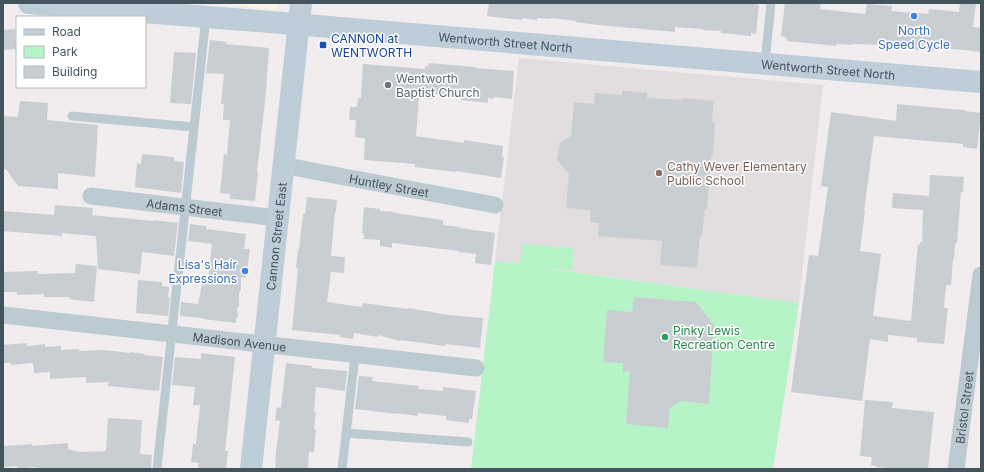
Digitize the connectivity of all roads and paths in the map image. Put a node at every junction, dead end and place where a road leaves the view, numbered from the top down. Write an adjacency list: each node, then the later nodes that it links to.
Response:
1 (29, 3): 4 (main road, Wentworth Street North)
2 (300, 3): 6 (main road, Cannon Street East)
3 (771, 3): 7 (lane)
4 (176, 9): 5 (main road, Wentworth Street North)
5 (206, 17): 6 (main road, Wentworth Street North); 10 (lane)
6 (298, 25): 7 (main road, Wentworth Street North); 11 (main road, Cannon Street East)
7 (765, 64): 8 (main road, Wentworth Street North)
8 (981, 82)
9 (72, 116): 10 (lane)
10 (194, 126): 14 (lane)
11 (283, 165): 13 (street, Huntley Street); 15 (main road, Cannon Street East)
12 (92, 196): 14 (street, Adams Street)
13 (495, 205)
14 (185, 208): 15 (street, Adams Street); 18 (lane)
15 (278, 218): 19 (main road, Cannon Street East)
16 (981, 275): 27 (street, Bristol Street)
17 (3, 315): 18 (street, Madison Avenue)
18 (172, 334): 19 (street, Madison Avenue); 24 (lane)
19 (264, 344): 20 (street, Madison Avenue); 25 (main road, Cannon Street East)
20 (355, 355): 21 (street, Madison Avenue); 22 (lane)
21 (476, 368)
22 (346, 433): 23 (lane); 26 (lane)
23 (468, 442)
24 (157, 469)
25 (251, 469)
26 (342, 469)
27 (956, 469)

